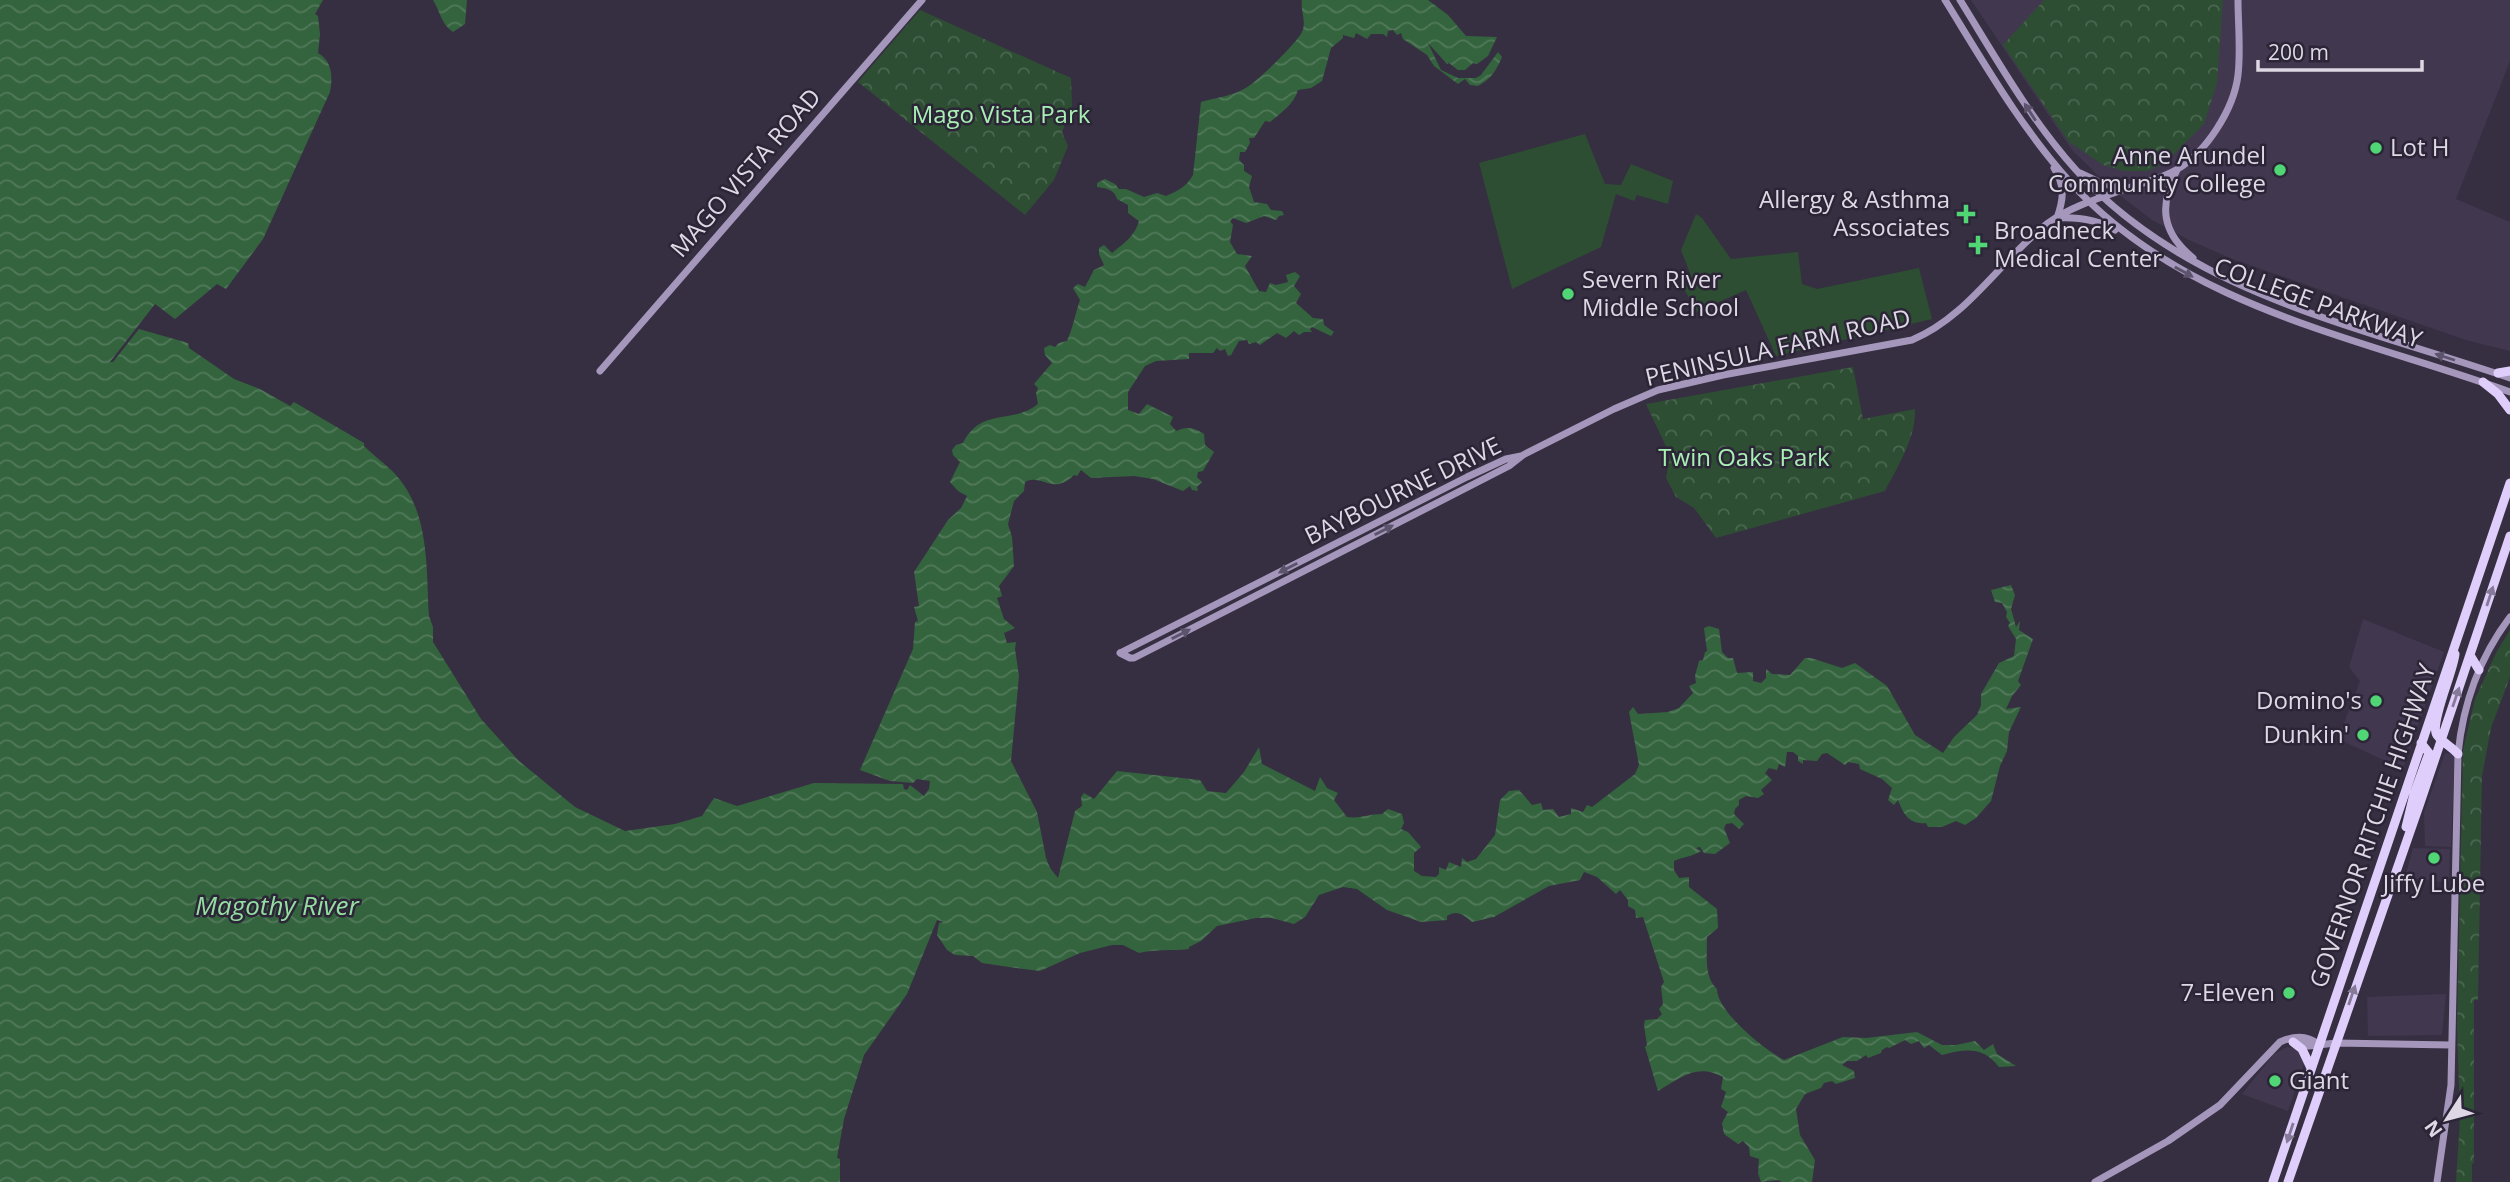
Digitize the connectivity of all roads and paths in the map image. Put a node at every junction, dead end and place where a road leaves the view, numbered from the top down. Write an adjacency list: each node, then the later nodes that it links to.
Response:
1 (922, 0): 14 (street, MAGO VISTA ROAD)
2 (1945, 0): 5 (street, COLLEGE PARKWAY)
3 (1959, 0): 7 (street, COLLEGE PARKWAY, one-way to 3)
4 (2238, 0): 6 (street)
5 (2045, 153): 10 (street, COLLEGE PARKWAY); 11 (street)
6 (2177, 169): 8 (street, PENINSULA FARM ROAD); 13 (street)
7 (2077, 172): 8 (street); 9 (street, COLLEGE PARKWAY)
8 (2126, 189): 9 (street, PENINSULA FARM ROAD)
9 (2102, 197): 10 (street, PENINSULA FARM ROAD); 13 (street, COLLEGE PARKWAY)
10 (2090, 202): 11 (street, PENINSULA FARM ROAD); 12 (street, COLLEGE PARKWAY)
11 (2057, 218): 12 (street); 21 (street, PENINSULA FARM ROAD)
12 (2132, 239): 18 (street, COLLEGE PARKWAY, one-way to 18)
13 (2210, 271): 16 (street, COLLEGE PARKWAY, one-way to 13)
14 (600, 371)
15 (2510, 371): 16 (highway)
16 (2498, 373): 17 (street, COLLEGE PARKWAY)
17 (2510, 378)
18 (2483, 382): 19 (street, COLLEGE PARKWAY); 20 (highway)
19 (2510, 392)
20 (2510, 410)
21 (1522, 455): 21 (street, BAYBOURNE DRIVE, one-way to 21)
22 (2510, 483): 25 (highway, GOVERNOR RITCHIE HIGHWAY)
23 (2510, 536): 26 (highway, GOVERNOR RITCHIE HIGHWAY, one-way to 23)
24 (2510, 617): 27 (street)
25 (2456, 639): 28 (highway); 29 (highway, GOVERNOR RITCHIE HIGHWAY)
26 (2470, 655): 27 (highway); 28 (highway, GOVERNOR RITCHIE HIGHWAY, one-way to 26)
27 (2479, 670): 30 (street)
28 (2441, 740): 30 (highway); 31 (highway, GOVERNOR RITCHIE HIGHWAY)
29 (2421, 743): 31 (highway); 34 (highway, GOVERNOR RITCHIE HIGHWAY)
30 (2458, 754): 35 (street)
31 (2395, 873): 33 (highway, GOVERNOR RITCHIE HIGHWAY, one-way to 31)
32 (2291, 1040): 34 (street); 36 (highway); 37 (street)
33 (2336, 1043): 34 (street); 35 (street); 39 (highway, GOVERNOR RITCHIE HIGHWAY)
34 (2318, 1045): 36 (highway, GOVERNOR RITCHIE HIGHWAY)
35 (2451, 1045): 40 (street)
36 (2311, 1068): 38 (highway, GOVERNOR RITCHIE HIGHWAY, one-way to 38)
37 (2095, 1182)
38 (2273, 1182)
39 (2288, 1182)
40 (2437, 1182)

